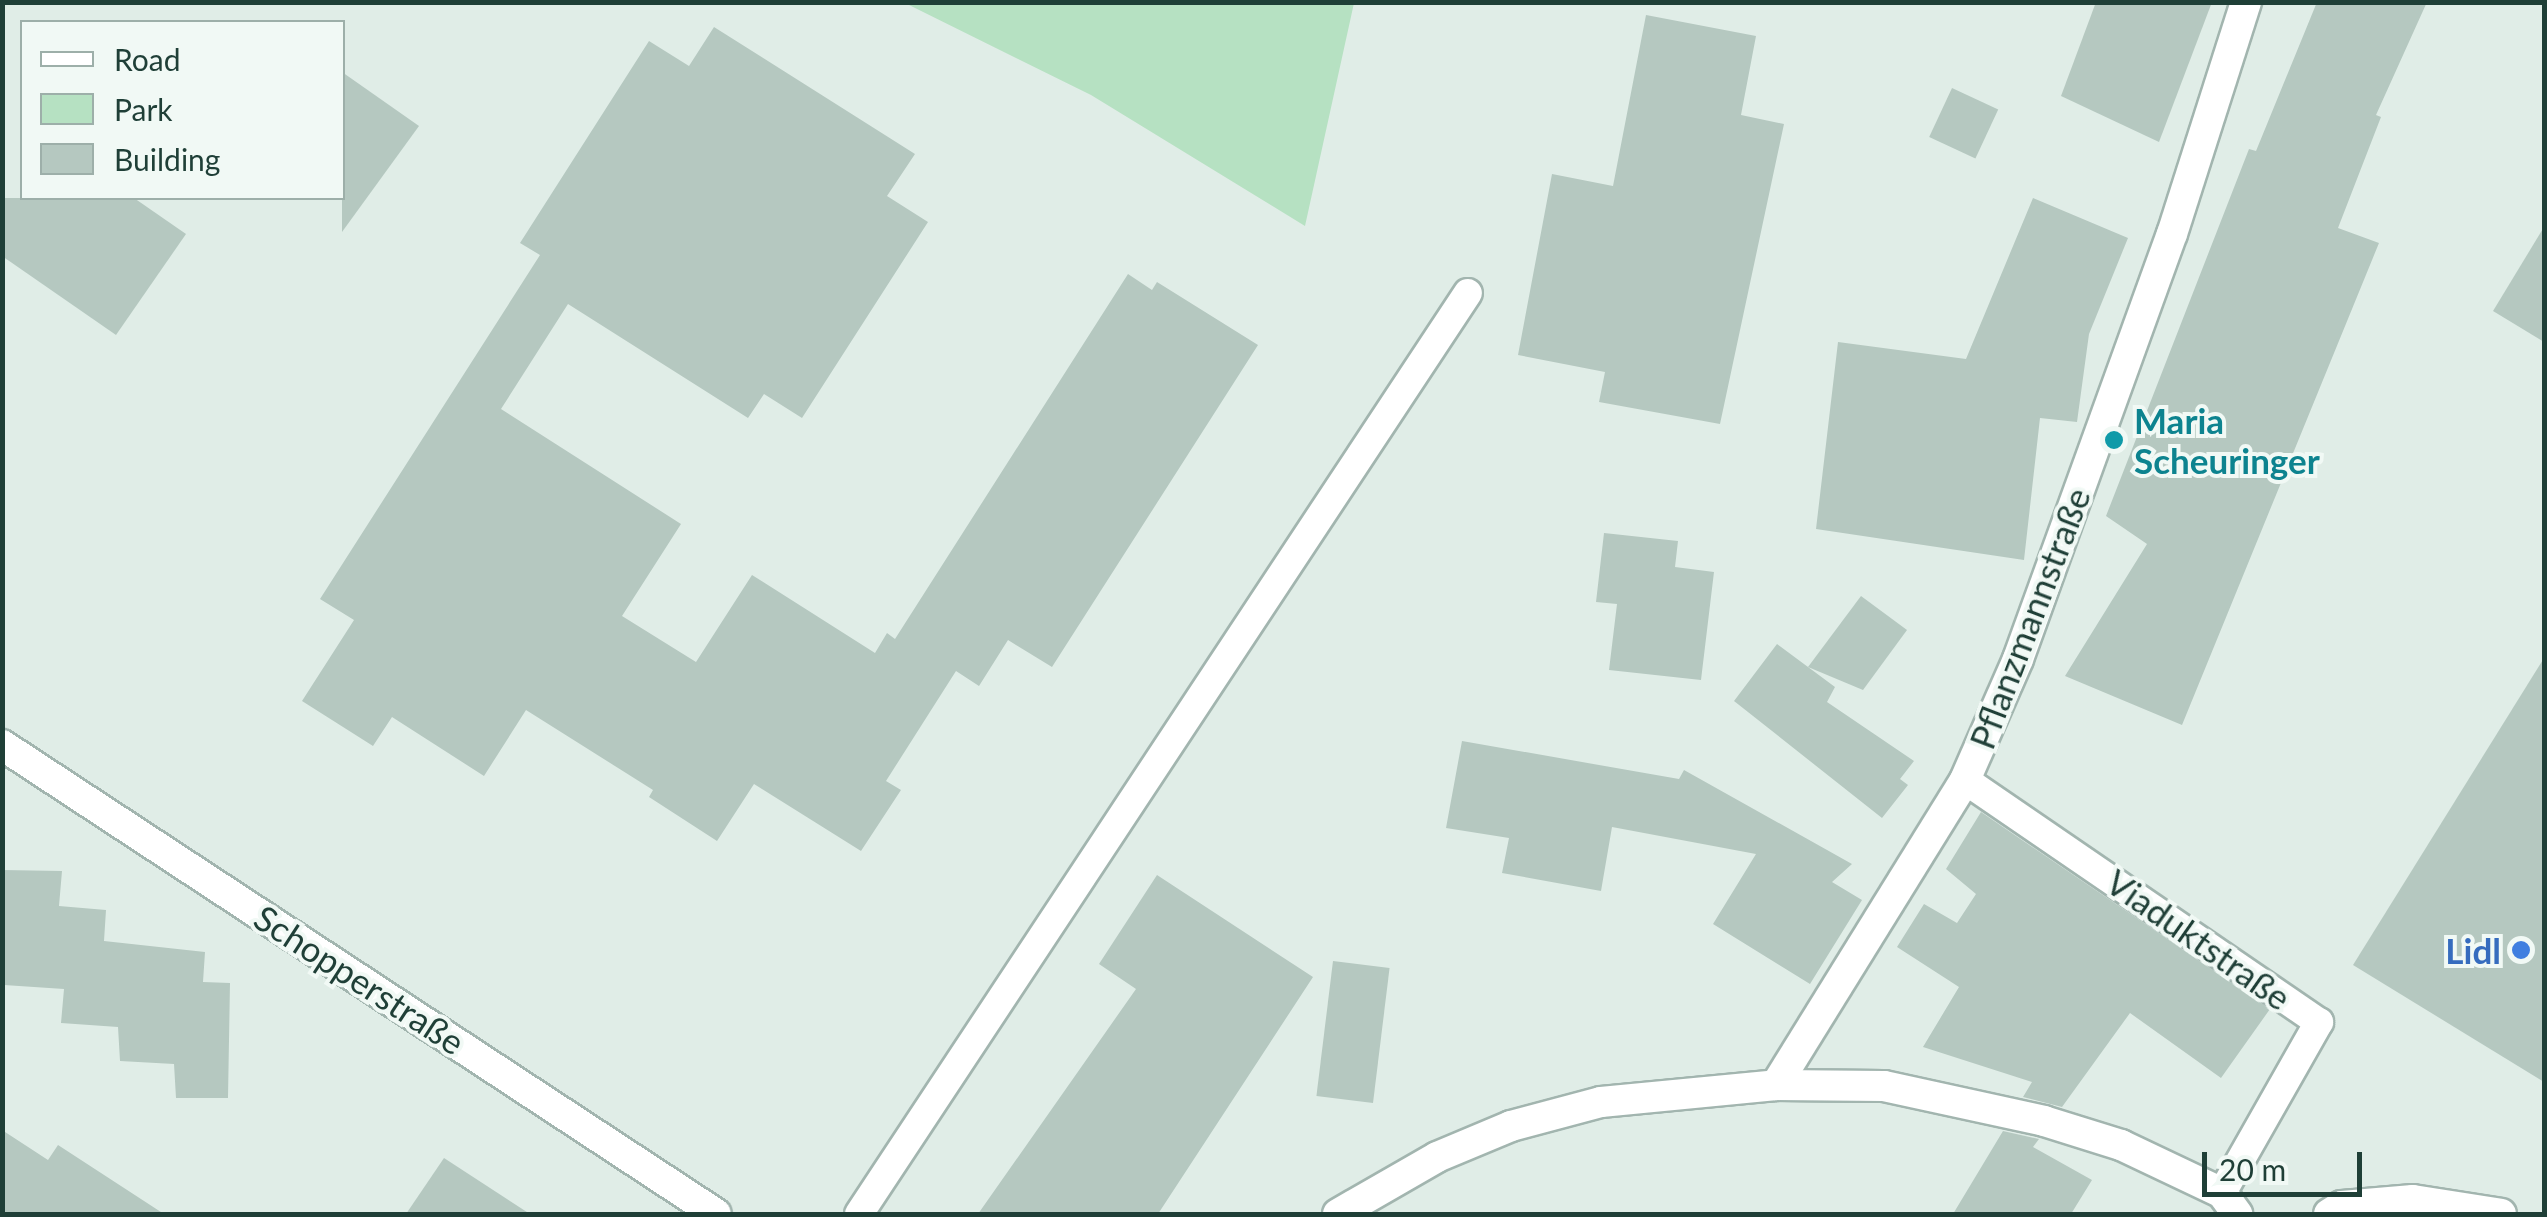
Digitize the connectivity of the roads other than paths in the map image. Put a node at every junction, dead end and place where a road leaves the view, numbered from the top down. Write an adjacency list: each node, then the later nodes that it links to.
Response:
1 (2246, 2): 4 (street, Pflanzmannstraße)
2 (1468, 293): 8 (lane)
3 (2, 746): 7 (street, Schopperstraße)
4 (1965, 780): 5 (street, Pflanzmannstraße); 6 (lane, Viaduktstraße)
5 (1776, 1085): 6 (street); 9 (street)
6 (2229, 1204)
7 (716, 1214)
8 (860, 1214)
9 (1338, 1214)
10 (2329, 1214): 11 (street)
11 (2501, 1214)

